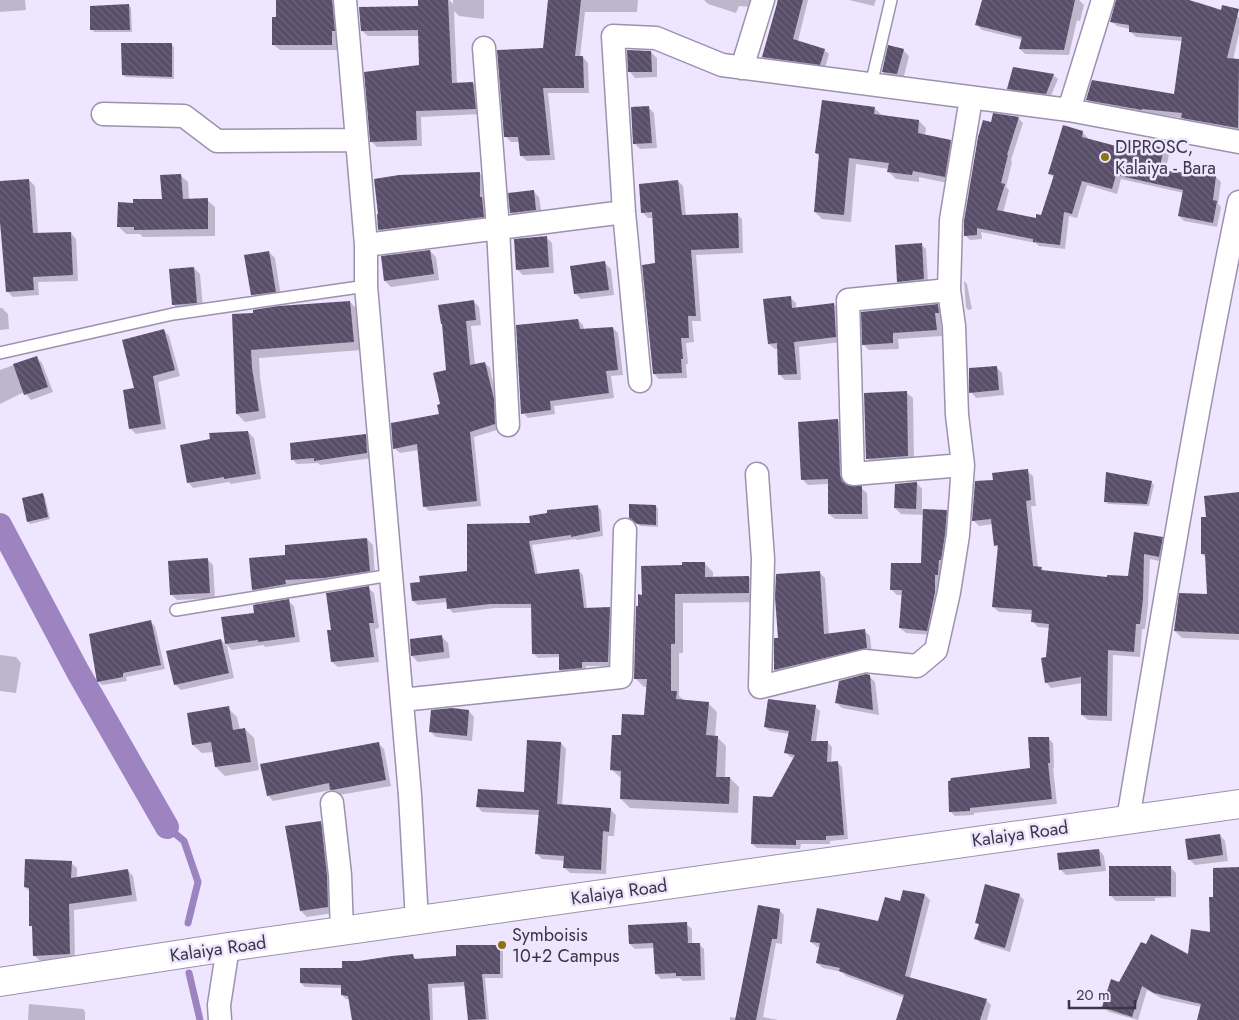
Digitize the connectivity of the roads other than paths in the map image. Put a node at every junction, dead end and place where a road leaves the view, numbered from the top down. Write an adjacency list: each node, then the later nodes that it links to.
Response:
1 (344, 0): 11 (street)
2 (763, 0): 6 (street)
3 (891, 0): 7 (lane)
4 (1103, 0): 9 (street)
5 (484, 48): 15 (street)
6 (742, 68): 7 (street); 14 (street)
7 (871, 85): 8 (street)
8 (972, 98): 9 (street); 18 (street)
9 (1069, 110): 12 (street)
10 (103, 114): 11 (street)
11 (357, 140): 16 (street)
12 (1239, 142)
13 (1239, 202): 30 (street)
14 (624, 212): 15 (street); 20 (street)
15 (498, 228): 16 (street); 21 (street)
16 (366, 245): 17 (street)
17 (366, 286): 19 (lane); 25 (street)
18 (949, 290): 22 (street); 22 (street)
19 (0, 353)
20 (640, 382)
21 (508, 425)
22 (962, 464): 23 (street)
23 (756, 474)
24 (625, 530): 27 (street)
25 (391, 575): 26 (lane); 27 (street)
26 (176, 610)
27 (402, 700): 31 (street)
28 (332, 803): 32 (street)
29 (1239, 804): 30 (main road, Kalaiya Road)
30 (1128, 819): 31 (main road, Kalaiya Road)
31 (417, 921): 32 (main road, Kalaiya Road)
32 (342, 932): 33 (main road, Kalaiya Road)
33 (228, 947): 34 (main road, Kalaiya Road); 35 (street)
34 (0, 982)
35 (220, 1020)

